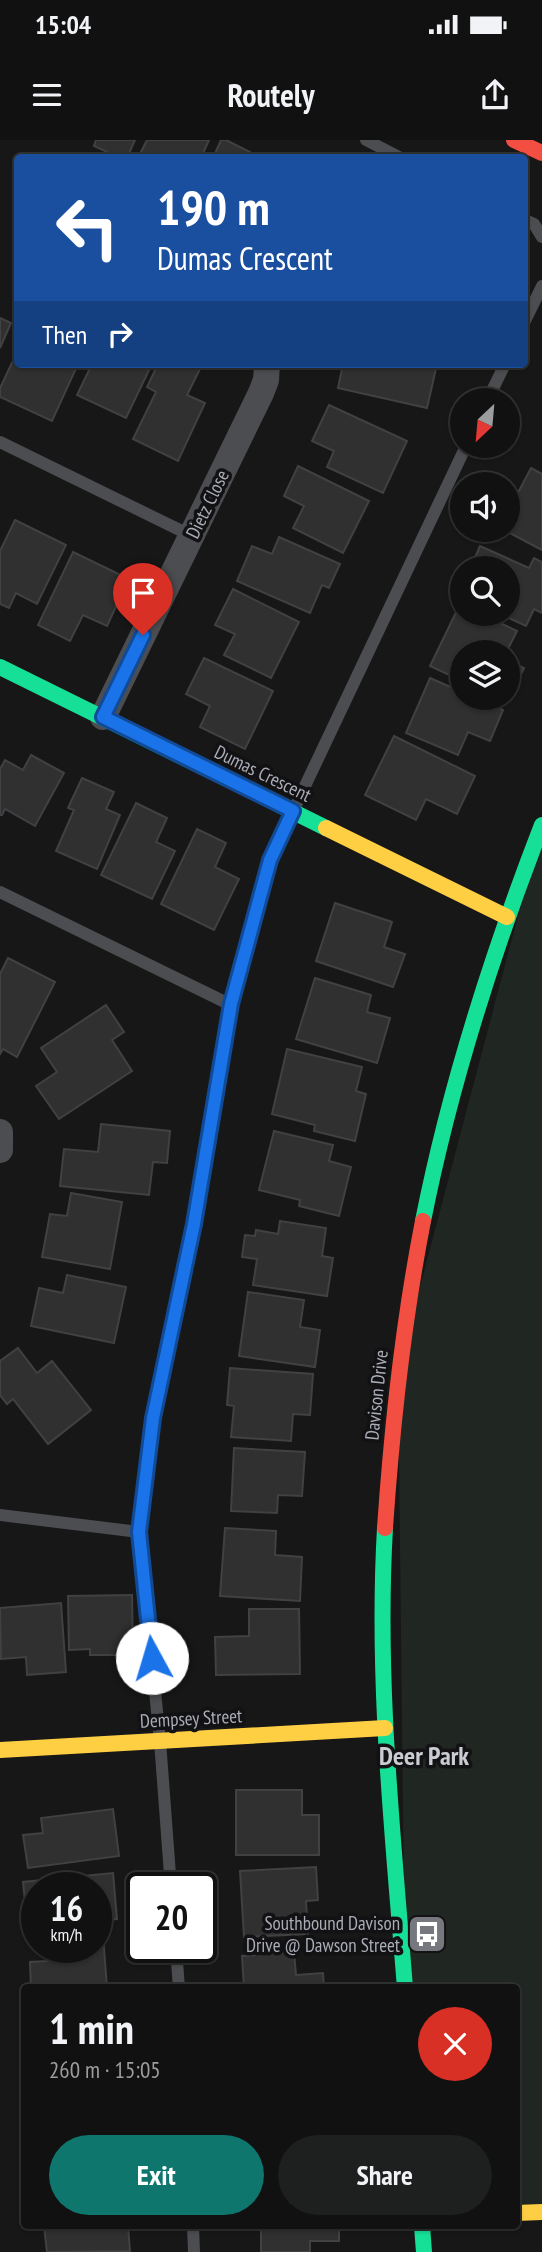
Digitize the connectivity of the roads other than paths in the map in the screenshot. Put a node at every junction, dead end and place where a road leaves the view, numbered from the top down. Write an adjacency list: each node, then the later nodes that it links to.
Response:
1 (366, 140): 4 (lane)
2 (514, 140): 3 (street)
3 (542, 153)
4 (393, 154)
5 (528, 221): 6 (lane)
6 (542, 237)
7 (542, 286): 8 (lane)
8 (528, 315)
9 (268, 368): 14 (street, Dietz Close)
10 (503, 368): 11 (lane)
11 (493, 388)
12 (0, 442): 14 (lane)
13 (460, 458): 17 (lane)
14 (192, 536): 16 (street, Dietz Close)
15 (0, 667): 16 (street, Dumas Crescent)
16 (103, 717): 17 (street, Dumas Crescent)
17 (293, 811): 20 (street, Dumas Crescent); 21 (lane)
18 (542, 825): 20 (street, Davison Drive)
19 (0, 892): 21 (lane)
20 (507, 917): 26 (street, Davison Drive)
21 (231, 1004): 25 (lane)
22 (0, 1132): 23 (street)
23 (0, 1150)
24 (0, 1515): 25 (lane)
25 (139, 1532): 27 (lane)
26 (386, 1728): 27 (street, Dempsey Street); 32 (street, Davison Drive)
27 (160, 1741): 28 (street, Dempsey Street); 29 (lane)
28 (0, 1750)
29 (171, 1872)
30 (177, 1963): 31 (lane)
31 (179, 1984)
32 (405, 1984)
33 (542, 2212): 34 (street)
34 (520, 2213)
35 (193, 2229): 37 (lane)
36 (422, 2229): 38 (street)
37 (194, 2252)
38 (424, 2252)

